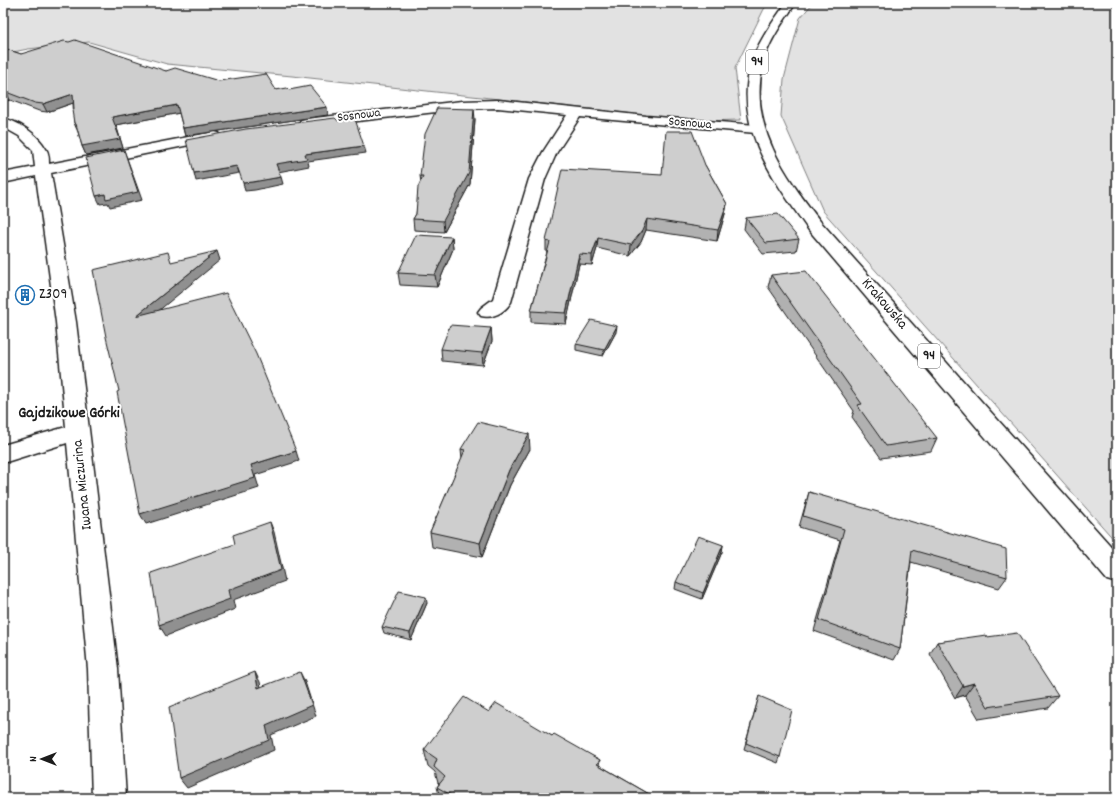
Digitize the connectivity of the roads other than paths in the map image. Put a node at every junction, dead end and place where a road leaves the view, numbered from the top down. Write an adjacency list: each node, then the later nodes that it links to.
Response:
1 (791, 3): 5 (street, Krakowska / 94)
2 (576, 112): 4 (street, Sosnowa); 5 (street, Sosnowa); 9 (street)
3 (3, 122): 7 (street, Iwana Miczurina)
4 (293, 124)
5 (756, 129): 12 (street, Krakowska / 94)
6 (225, 134): 7 (street)
7 (43, 169): 8 (street); 10 (street, Iwana Miczurina)
8 (3, 178)
9 (488, 312)
10 (77, 432): 11 (street); 13 (street, Iwana Miczurina)
11 (3, 454)
12 (1117, 572)
13 (109, 798)

